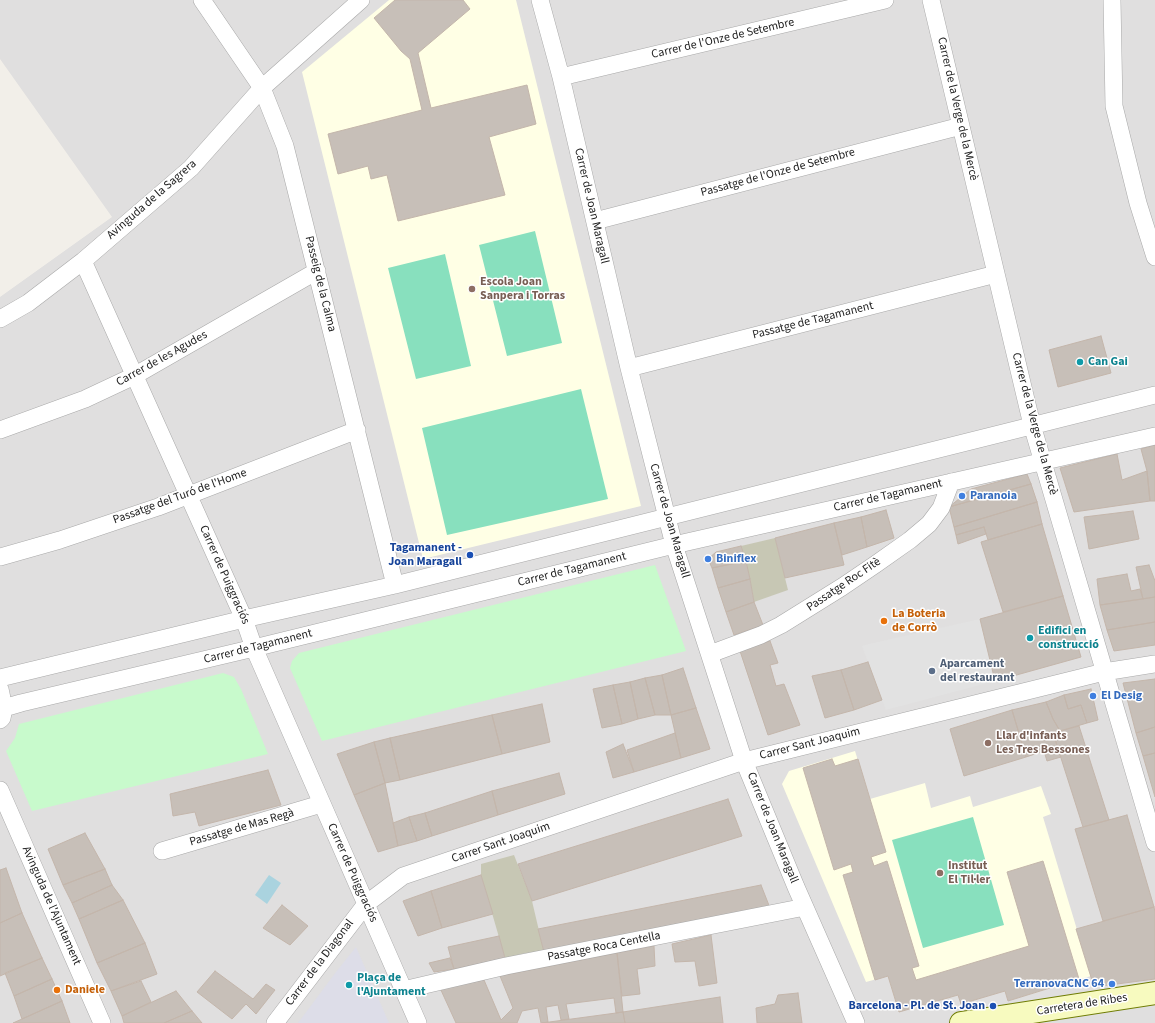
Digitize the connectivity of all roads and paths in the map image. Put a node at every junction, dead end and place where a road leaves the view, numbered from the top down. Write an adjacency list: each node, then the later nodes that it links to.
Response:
1 (202, 0): 8 (street, Passeig de la Calma)
2 (361, 0): 8 (street, Avinguda de la Sagrera)
3 (540, 0): 7 (street, Carrer de Joan Maragall)
4 (885, 0): 7 (street, Carrer de l'Onze de Setembre)
5 (931, 0): 9 (street, Carrer de la Verge de la Mercè)
6 (1112, 0): 11 (street)
7 (561, 77): 10 (street, Carrer de Joan Maragall)
8 (262, 88): 12 (street, Avinguda de la Sagrera); 13 (street, Passeig de la Calma)
9 (961, 126): 10 (street, Passatge de l'Onze de Setembre); 14 (street, Carrer de la Verge de la Mercè)
10 (594, 221): 16 (street, Carrer de Joan Maragall)
11 (1155, 257)
12 (83, 261): 15 (street, Avinguda de la Sagrera); 17 (street, Carrer de Puiggraciós)
13 (317, 271): 17 (street, Carrer de les Agudes); 21 (street, Passeig de la Calma)
14 (996, 274): 16 (street, Passatge de Tagamanent); 19 (street, Carrer de la Verge de la Mercè)
15 (0, 319)
16 (629, 368): 26 (street, Carrer de Joan Maragall)
17 (134, 376): 20 (street, Carrer de les Agudes); 25 (street, Carrer de Puiggraciós)
18 (1155, 395): 19 (street)
19 (1032, 425): 23 (street, Carrer de la Verge de la Mercè); 26 (street)
20 (0, 430)
21 (357, 430): 25 (street, Passatge del Turó de l'Home); 29 (street, Passeig de la Calma)
22 (1155, 436): 23 (street, Carrer de Tagamanent)
23 (1043, 461): 24 (street, Carrer de Tagamanent); 34 (street, Carrer de la Verge de la Mercè)
24 (951, 482): 27 (street, Carrer de Tagamanent); 32 (street, Passatge Roc Fitè)
25 (188, 495): 28 (street, Passatge del Turó de l'Home); 30 (street, Carrer de Puiggraciós)
26 (667, 517): 27 (street, Carrer de Joan Maragall); 29 (street)
27 (674, 545): 31 (street, Carrer de Tagamanent); 32 (street, Carrer de Joan Maragall)
28 (0, 557)
29 (395, 585): 30 (street)
30 (244, 619): 31 (street, Carrer de Puiggraciós); 35 (street)
31 (254, 648): 37 (street, Carrer de Tagamanent); 40 (street, Carrer de Puiggraciós)
32 (710, 654): 38 (street, Carrer de Joan Maragall)
33 (1155, 664): 34 (street, Carrer Sant Joaquim)
34 (1104, 672): 38 (street, Carrer Sant Joaquim); 41 (street, Carrer de la Verge de la Mercè)
35 (0, 678)
36 (0, 689): 37 (street)
37 (2, 714)
38 (744, 760): 43 (street, Carrer Sant Joaquim); 44 (street, Carrer de Joan Maragall)
39 (0, 790): 47 (street, Avinguda de l'Ajuntament)
40 (321, 804): 42 (street, Passatge de Mas Regà); 43 (street, Carrer de Puiggraciós)
41 (1155, 844)
42 (162, 851)
43 (366, 904): 45 (street, Carrer de Puiggraciós); 48 (street, Carrer de la Diagonal)
44 (805, 907): 45 (street, Passatge Roca Centella); 50 (street, Carrer de Joan Maragall)
45 (404, 990): 49 (street, Carrer de Puiggraciós)
46 (1155, 993): 51 (street, Carretera de Ribes)
47 (102, 1023)
48 (275, 1023)
49 (418, 1023)
50 (856, 1023)
51 (961, 1023)

